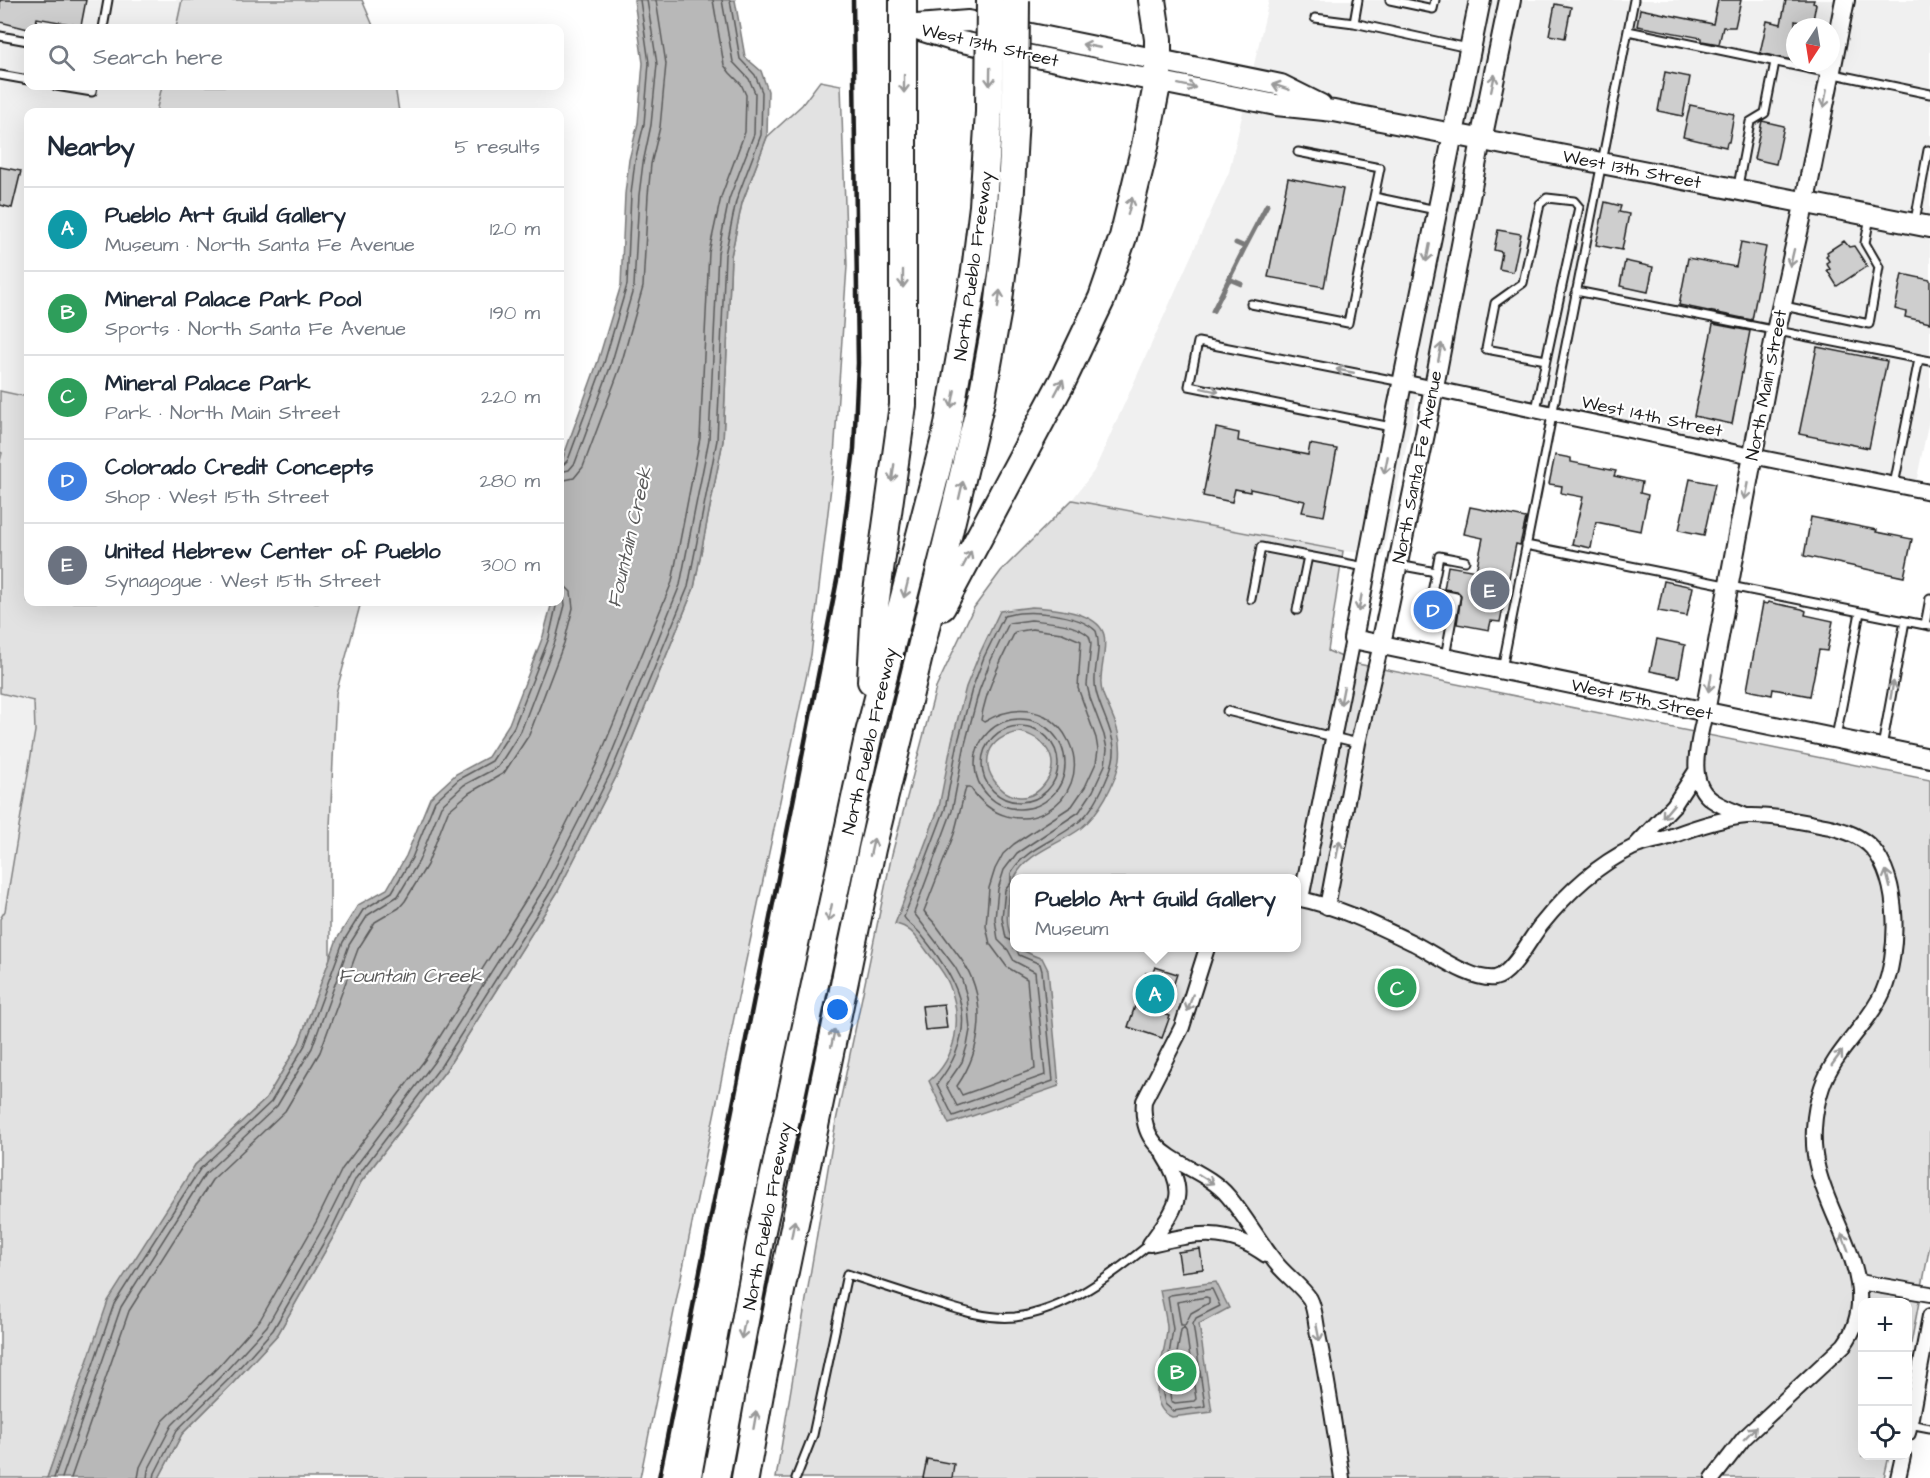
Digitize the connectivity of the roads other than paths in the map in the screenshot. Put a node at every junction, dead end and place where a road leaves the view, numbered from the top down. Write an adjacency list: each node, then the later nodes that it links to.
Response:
1 (108, 0): 15 (lane)
2 (903, 0): 16 (highway)
3 (990, 0): 73 (highway, North Pueblo Freeway, one-way to 73, bridge)
4 (1016, 0): 68 (highway, North Pueblo Freeway, one-way to 4, bridge)
5 (1152, 0): 22 (highway)
6 (1358, 0): 14 (lane)
7 (1390, 0): 8 (lane)
8 (1435, 0)
9 (1480, 0): 20 (main road, North Santa Fe Avenue)
10 (1510, 0): 28 (main road, North Santa Fe Avenue, one-way to 10)
11 (1634, 0): 17 (lane)
12 (1845, 0): 23 (street, North Main Street)
13 (1316, 18): 14 (lane)
14 (1354, 23): 20 (lane)
15 (104, 24)
16 (904, 25): 22 (main road, West 13th Street); 73 (highway, one-way to 73)
17 (1628, 31): 21 (lane); 31 (lane)
18 (0, 36): 19 (lane)
19 (24, 40)
20 (1470, 48): 27 (main road, North Santa Fe Avenue)
21 (1775, 62): 23 (lane); 32 (lane)
22 (1158, 70): 27 (main road, West 13th Street); 68 (highway, one-way to 22)
23 (1830, 74): 26 (lane); 34 (street, North Main Street, one-way to 34)
24 (0, 75): 25 (lane)
25 (24, 79)
26 (1930, 94)
27 (1453, 134): 28 (main road, West 13th Street); 35 (street, North Santa Fe Avenue)
28 (1481, 140): 31 (main road, West 13th Street); 46 (street, North Santa Fe Avenue, one-way to 28)
29 (1928, 150): 37 (lane)
30 (1298, 152): 33 (lane)
31 (1602, 164): 32 (main road, West 13th Street); 38 (lane)
32 (1738, 189): 34 (main road, West 13th Street)
33 (1374, 197): 35 (lane); 39 (lane)
34 (1805, 201): 36 (main road, West 13th Street); 40 (street, North Main Street, one-way to 40)
35 (1436, 210): 45 (street, North Santa Fe Avenue, one-way to 45)
36 (1870, 214): 37 (main road, West 13th Street); 40 (lane)
37 (1922, 225)
38 (1576, 291): 41 (lane); 48 (lane)
39 (1251, 304)
40 (1781, 306): 41 (street, North Main Street)
41 (1776, 331): 42 (lane); 50 (street, North Main Street)
42 (1919, 359): 44 (lane); 51 (lane)
43 (1546, 360): 43 (lane); 47 (lane)
44 (1930, 361)
45 (1402, 382): 46 (street, West 14th Street); 49 (street, North Santa Fe Avenue); 49 (lane, one-way to 49)
46 (1433, 388): 47 (street, West 14th Street); 56 (street, North Santa Fe Avenue)
47 (1536, 410): 48 (street, West 14th Street)
48 (1552, 414): 50 (street, West 14th Street); 53 (lane)
49 (1393, 428): 57 (street, North Santa Fe Avenue, one-way to 57)
50 (1752, 456): 51 (street, West 14th Street); 59 (street, North Main Street, one-way to 59)
51 (1894, 484): 52 (street, West 14th Street)
52 (1930, 492)
53 (1526, 545): 59 (lane); 70 (lane)
54 (1308, 556): 57 (lane); 61 (lane); 62 (lane)
55 (1465, 561): 58 (lane)
56 (1398, 565): 58 (lane); 67 (street, North Santa Fe Avenue)
57 (1367, 568): 66 (street, North Santa Fe Avenue, one-way to 66)
58 (1436, 572): 69 (lane)
59 (1728, 587): 63 (lane); 72 (street, North Main Street, one-way to 72)
60 (1930, 598): 65 (lane)
61 (1251, 599)
62 (1297, 610)
63 (1860, 612): 64 (lane); 75 (lane)
64 (1905, 621): 65 (lane); 77 (lane, one-way to 64)
65 (1928, 626)
66 (1353, 639): 67 (street, West 15th Street); 74 (street, North Santa Fe Avenue, one-way to 74)
67 (1382, 644): 69 (street, West 15th Street); 76 (street, North Santa Fe Avenue)
68 (922, 648): 97 (highway, North Pueblo Freeway, one-way to 68)
69 (1445, 657): 70 (street, West 15th Street)
70 (1502, 670): 72 (street, West 15th Street)
71 (1227, 711): 74 (lane)
72 (1705, 712): 75 (street, West 15th Street); 79 (street, North Main Street)
73 (869, 733): 96 (highway, North Pueblo Freeway, one-way to 96)
74 (1334, 737): 76 (lane); 82 (street, North Santa Fe Avenue)
75 (1836, 739): 77 (street, West 15th Street)
76 (1358, 743): 84 (street, North Santa Fe Avenue, one-way to 76)
77 (1882, 747): 78 (street, West 15th Street)
78 (1930, 758)
79 (1696, 771): 80 (street, North Main Street); 81 (street, North Main Street, one-way to 81)
80 (1746, 816): 81 (street, North Main Street); 89 (street, North Main Street, one-way to 80)
81 (1634, 847): 84 (street, North Main Street)
82 (1301, 886)
83 (1301, 900): 84 (street, North Santa Fe Avenue)
84 (1327, 907)
85 (1206, 952): 86 (street, one-way to 86)
86 (1159, 1149): 87 (street); 88 (street, one-way to 88)
87 (1150, 1244): 88 (street); 98 (lane)
88 (1274, 1261): 99 (street, one-way to 99)
89 (1859, 1282): 90 (street); 100 (street, North Main Street, one-way to 89)
90 (1930, 1294)
91 (1930, 1316): 92 (street)
92 (1912, 1408)
93 (1912, 1428): 94 (lane)
94 (1930, 1428)
95 (1902, 1460): 101 (street)
96 (716, 1478)
97 (745, 1478)
98 (796, 1478)
99 (1342, 1478)
100 (1713, 1478)
101 (1898, 1478)

